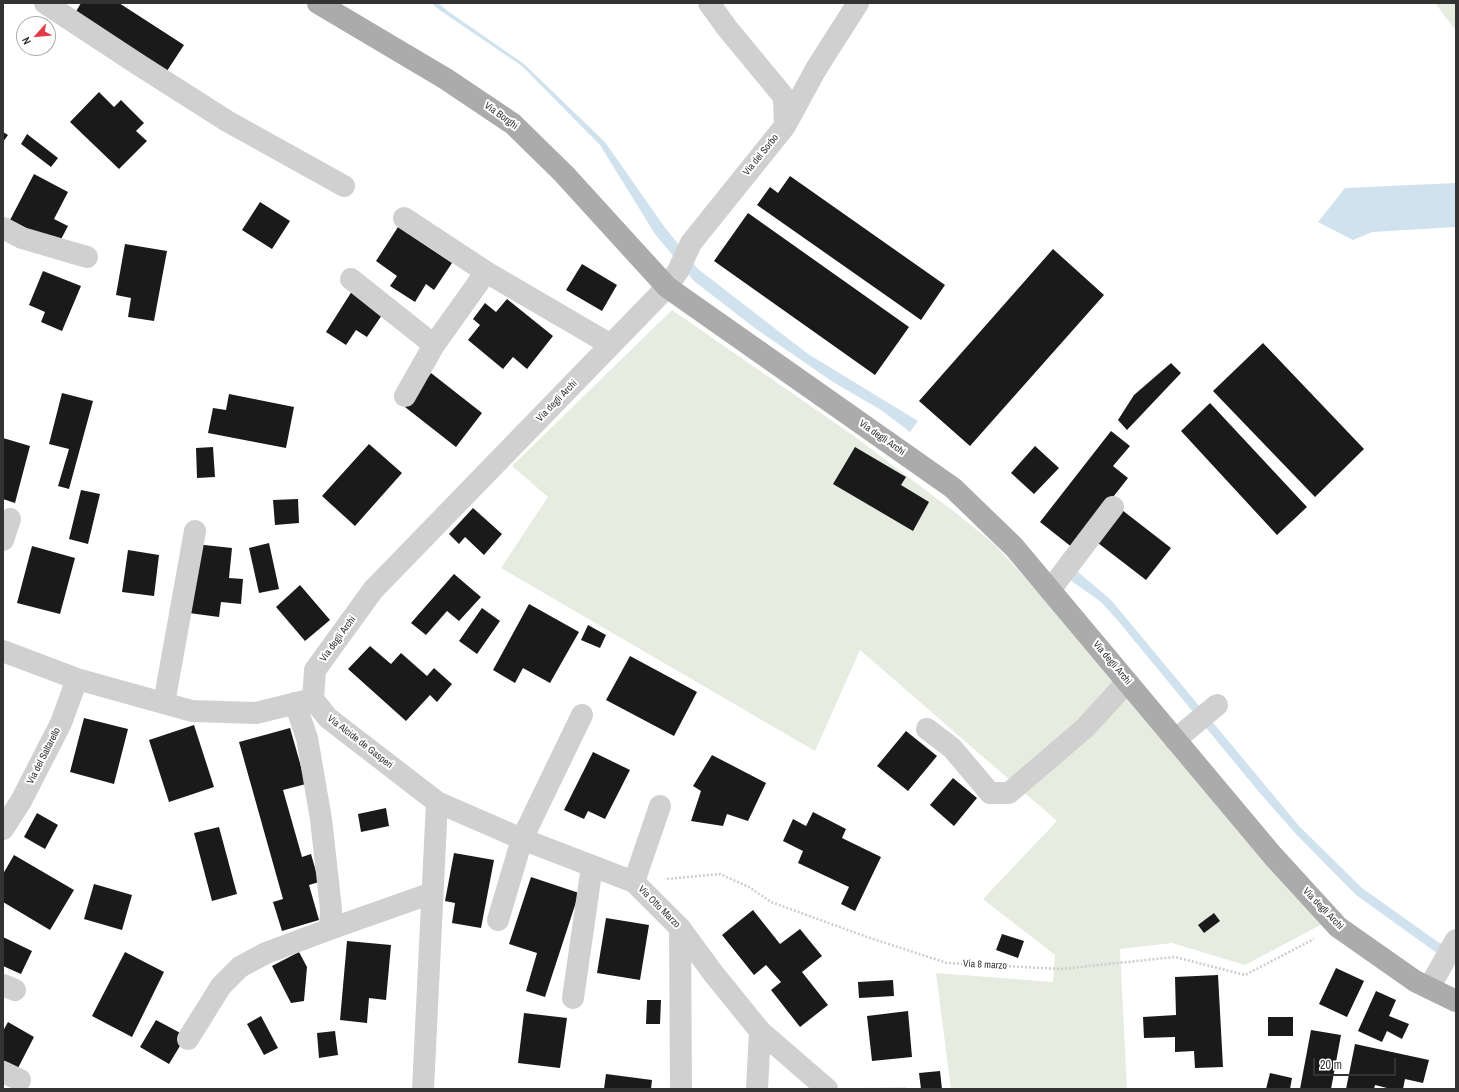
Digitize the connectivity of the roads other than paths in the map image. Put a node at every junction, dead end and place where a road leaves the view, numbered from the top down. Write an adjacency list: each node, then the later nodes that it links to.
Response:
1 (46, 3): 6 (street)
2 (318, 3): 12 (main road, Via Borghi)
3 (709, 3): 5 (street, Via del Sorbo)
4 (858, 3): 5 (street)
5 (785, 126): 12 (street, Via del Sorbo)
6 (344, 186)
7 (404, 218): 10 (street)
8 (3, 228): 9 (street)
9 (86, 257)
10 (486, 272): 13 (street); 14 (street)
11 (351, 279): 13 (street)
12 (673, 279): 14 (street, Via degli Archi); 20 (main road, Via degli Archi)
13 (434, 344): 15 (street)
14 (611, 346): 24 (street, Via degli Archi)
15 (405, 396)
16 (1113, 507): 20 (street)
17 (10, 519): 19 (street)
18 (195, 531): 25 (street)
19 (3, 540)
20 (1050, 590): 23 (main road, Via degli Archi)
21 (3, 651): 22 (street)
22 (77, 679): 25 (street); 32 (street, Via del Saltarello)
23 (1127, 682): 28 (street); 29 (main road, Via degli Archi)
24 (304, 701): 25 (street); 30 (street, Via Alcide de Gasperi); 39 (street)
25 (164, 703)
26 (1217, 705): 29 (street)
27 (582, 715): 33 (street)
28 (927, 730)
29 (1175, 740): 41 (main road, Via degli Archi)
30 (437, 802): 33 (street, Via Otto Marzo); 36 (street)
31 (660, 806): 35 (street)
32 (3, 829)
33 (522, 839): 34 (street, Via Otto Marzo); 37 (street)
34 (592, 866): 35 (street, Via Otto Marzo); 42 (street)
35 (634, 882): 38 (street, Via Otto Marzo)
36 (432, 893): 39 (street); 46 (street)
37 (498, 920)
38 (680, 928): 44 (street, Via Otto Marzo); 47 (street)
39 (330, 929): 45 (street)
40 (1455, 941): 41 (street)
41 (1429, 988): 43 (main road, Via degli Archi)
42 (573, 998)
43 (1456, 1001)
44 (760, 1031): 48 (street); 49 (street, Via Otto Marzo)
45 (188, 1039)
46 (423, 1089)
47 (681, 1089)
48 (757, 1089)
49 (827, 1089)

